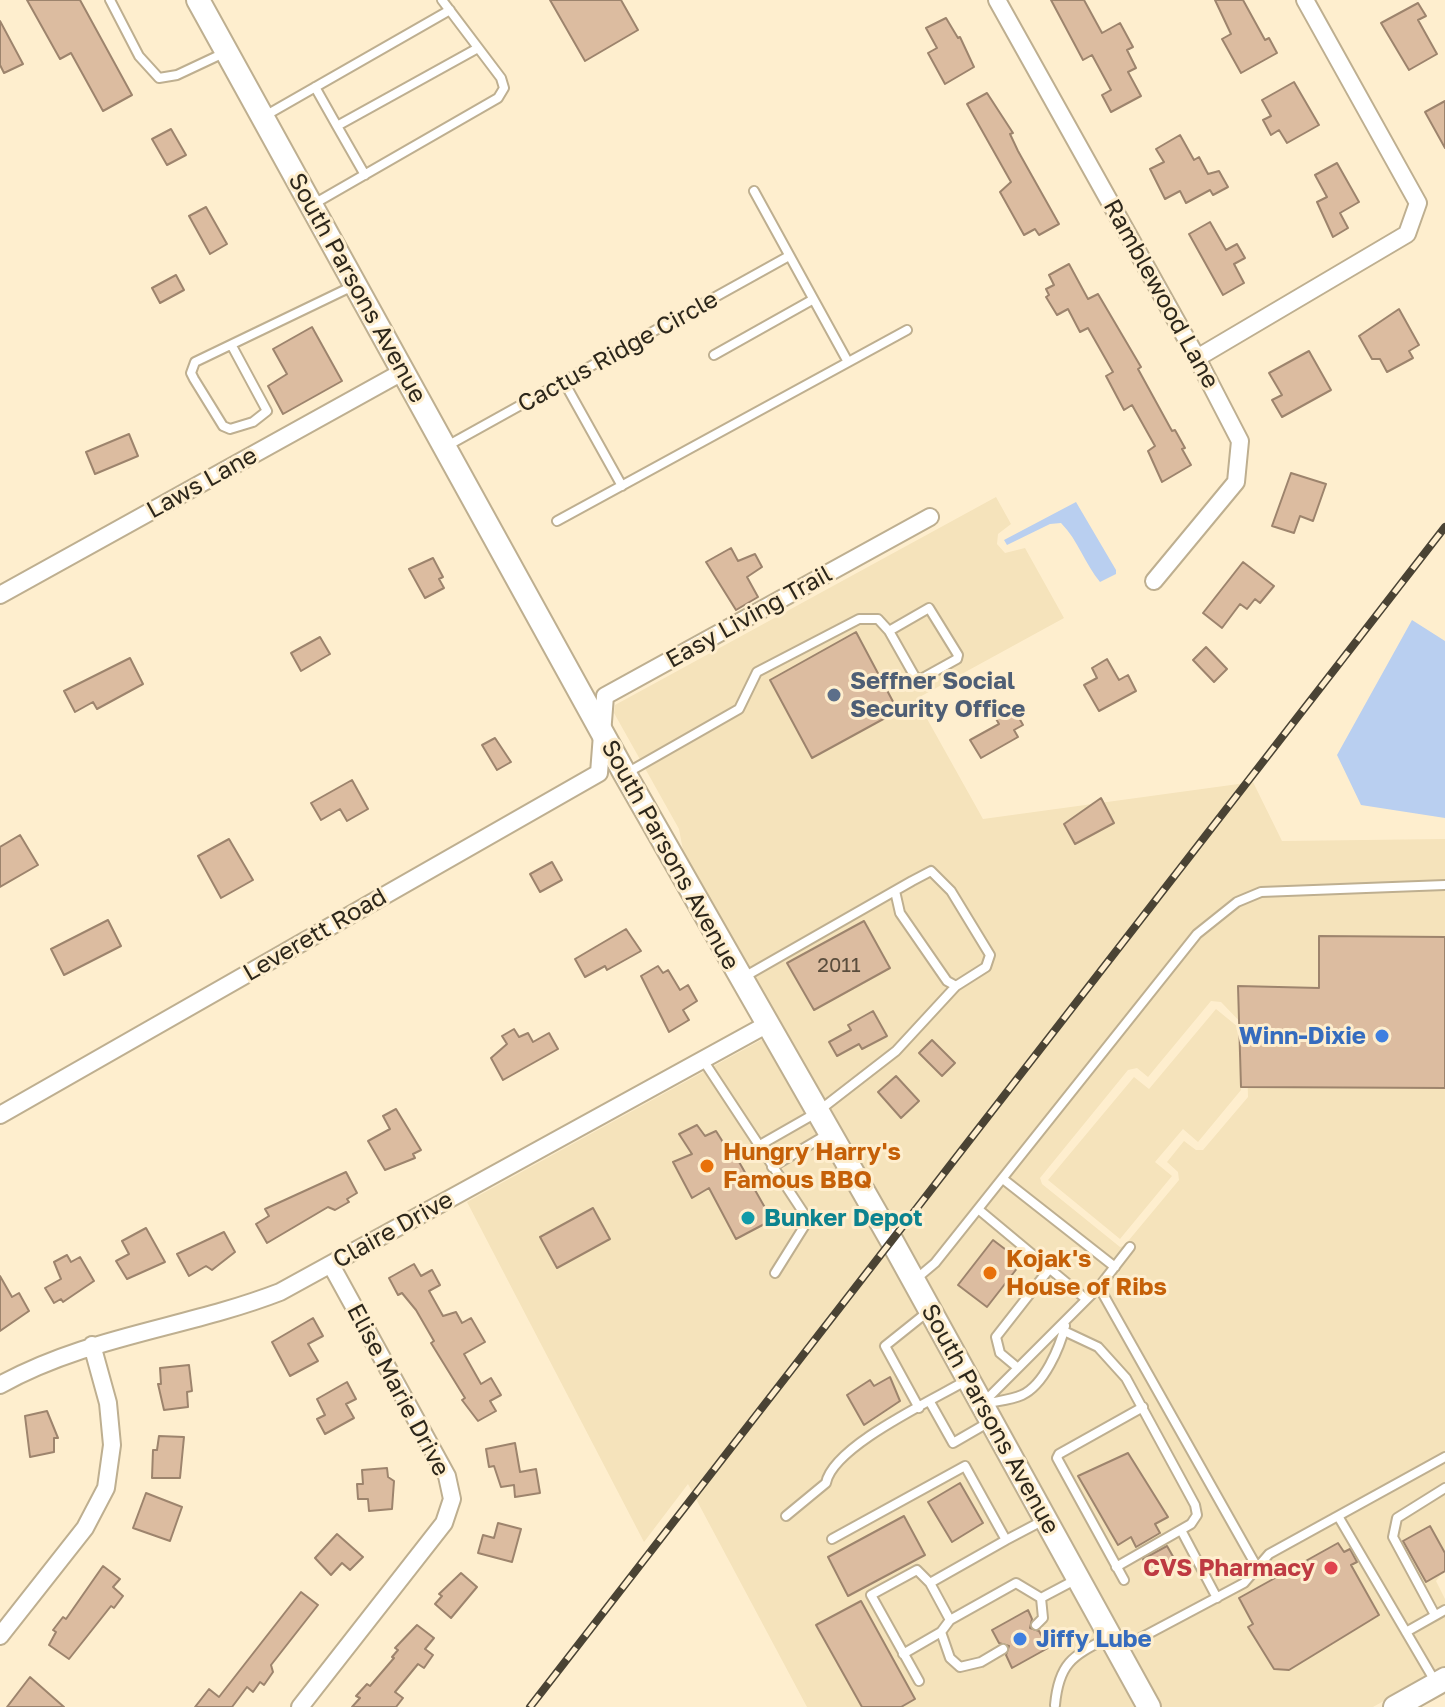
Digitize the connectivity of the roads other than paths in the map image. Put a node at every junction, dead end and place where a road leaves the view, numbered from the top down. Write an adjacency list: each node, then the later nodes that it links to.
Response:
1 (110, 0): 8 (lane)
2 (198, 0): 8 (main road, South Parsons Avenue)
3 (442, 0): 6 (lane)
4 (997, 0): 21 (street, Ramblewood Lane)
5 (1305, 0): 21 (street)
6 (450, 10): 7 (lane); 9 (lane)
7 (478, 48): 11 (lane); 12 (lane)
8 (227, 52): 10 (main road, South Parsons Avenue)
9 (315, 87): 10 (lane); 11 (lane)
10 (263, 117): 14 (main road, South Parsons Avenue)
11 (337, 126): 12 (lane)
12 (365, 175): 14 (lane)
13 (754, 191): 15 (lane)
14 (312, 205): 16 (main road, South Parsons Avenue)
15 (789, 256): 17 (lane); 24 (lane, Cactus Ridge Circle)
16 (355, 284): 19 (lane); 23 (main road, South Parsons Avenue)
17 (812, 300): 20 (lane); 22 (lane)
18 (907, 330): 22 (lane)
19 (232, 346): 19 (lane)
20 (714, 355)
21 (1197, 358): 29 (street, Ramblewood Lane)
22 (848, 362): 26 (lane)
23 (404, 371): 25 (main road, South Parsons Avenue); 30 (street, Laws Lane)
24 (564, 382): 25 (lane, Cactus Ridge Circle); 26 (lane)
25 (446, 447): 32 (main road, South Parsons Avenue)
26 (622, 486): 28 (lane)
27 (930, 517): 32 (street, Easy Living Trail)
28 (557, 521)
29 (1154, 581)
30 (0, 595)
31 (889, 631): 31 (lane); 33 (lane)
32 (604, 738): 33 (main road, South Parsons Avenue); 41 (street, Leverett Road)
33 (625, 774): 36 (main road, South Parsons Avenue)
34 (1445, 885): 45 (lane)
35 (895, 891): 36 (lane); 37 (lane); 37 (lane)
36 (739, 980): 38 (main road, South Parsons Avenue)
37 (956, 986): 40 (lane)
38 (766, 1025): 39 (street, Claire Drive); 40 (main road, South Parsons Avenue)
39 (702, 1059): 43 (lane); 48 (street, Claire Drive)
40 (816, 1113): 42 (main road, South Parsons Avenue); 43 (lane)
41 (0, 1115)
42 (828, 1134): 44 (lane); 52 (main road, South Parsons Avenue)
43 (760, 1145): 44 (lane)
44 (772, 1167): 51 (lane)
45 (1003, 1179): 46 (lane); 49 (lane)
46 (978, 1209): 50 (lane); 52 (lane)
47 (1130, 1247): 49 (lane)
48 (331, 1265): 58 (street, Claire Drive); 94 (street, Elise Marie Drive)
49 (1115, 1267): 53 (lane)
50 (1050, 1268): 54 (lane); 59 (lane)
51 (775, 1273)
52 (914, 1281): 55 (main road, South Parsons Avenue)
53 (1099, 1287): 54 (lane); 75 (lane)
54 (1086, 1299): 56 (lane)
55 (930, 1310): 60 (main road, South Parsons Avenue); 64 (lane)
56 (1067, 1317): 57 (lane); 59 (lane)
57 (1064, 1331): 63 (lane); 65 (lane)
58 (92, 1345): 61 (street, Claire Drive); 87 (street)
59 (1018, 1368): 65 (lane)
60 (968, 1380): 62 (lane); 65 (main road, South Parsons Avenue)
61 (0, 1385)
62 (930, 1402): 64 (lane); 65 (lane)
63 (1143, 1407): 71 (lane); 74 (lane)
64 (919, 1408): 68 (lane)
65 (986, 1413): 70 (main road, South Parsons Avenue)
66 (1444, 1461): 69 (lane)
67 (1445, 1488): 82 (lane)
68 (786, 1516)
69 (1338, 1516): 75 (lane); 86 (lane)
70 (1045, 1520): 73 (lane); 76 (main road, South Parsons Avenue)
71 (1181, 1530): 74 (lane); 80 (lane)
72 (832, 1539): 73 (lane)
73 (1006, 1540): 78 (lane)
74 (1116, 1567): 77 (lane)
75 (1258, 1569): 80 (lane)
76 (1077, 1578): 79 (lane); 88 (main road, South Parsons Avenue)
77 (1124, 1580)
78 (930, 1583): 83 (lane); 90 (lane)
79 (1041, 1598): 83 (lane); 84 (lane)
80 (1217, 1598): 88 (lane)
81 (1445, 1610): 82 (lane)
82 (1435, 1615): 86 (lane)
83 (950, 1620): 85 (lane)
84 (1036, 1625)
85 (941, 1632): 89 (lane); 90 (lane)
86 (1406, 1632): 92 (lane)
87 (0, 1636)
88 (1113, 1643): 93 (lane); 95 (main road, South Parsons Avenue)
89 (1003, 1649)
90 (903, 1654): 91 (lane)
91 (919, 1681)
92 (1441, 1681): 96 (main road)
93 (1056, 1706)
94 (300, 1707)
95 (1149, 1707)
96 (1395, 1707)

